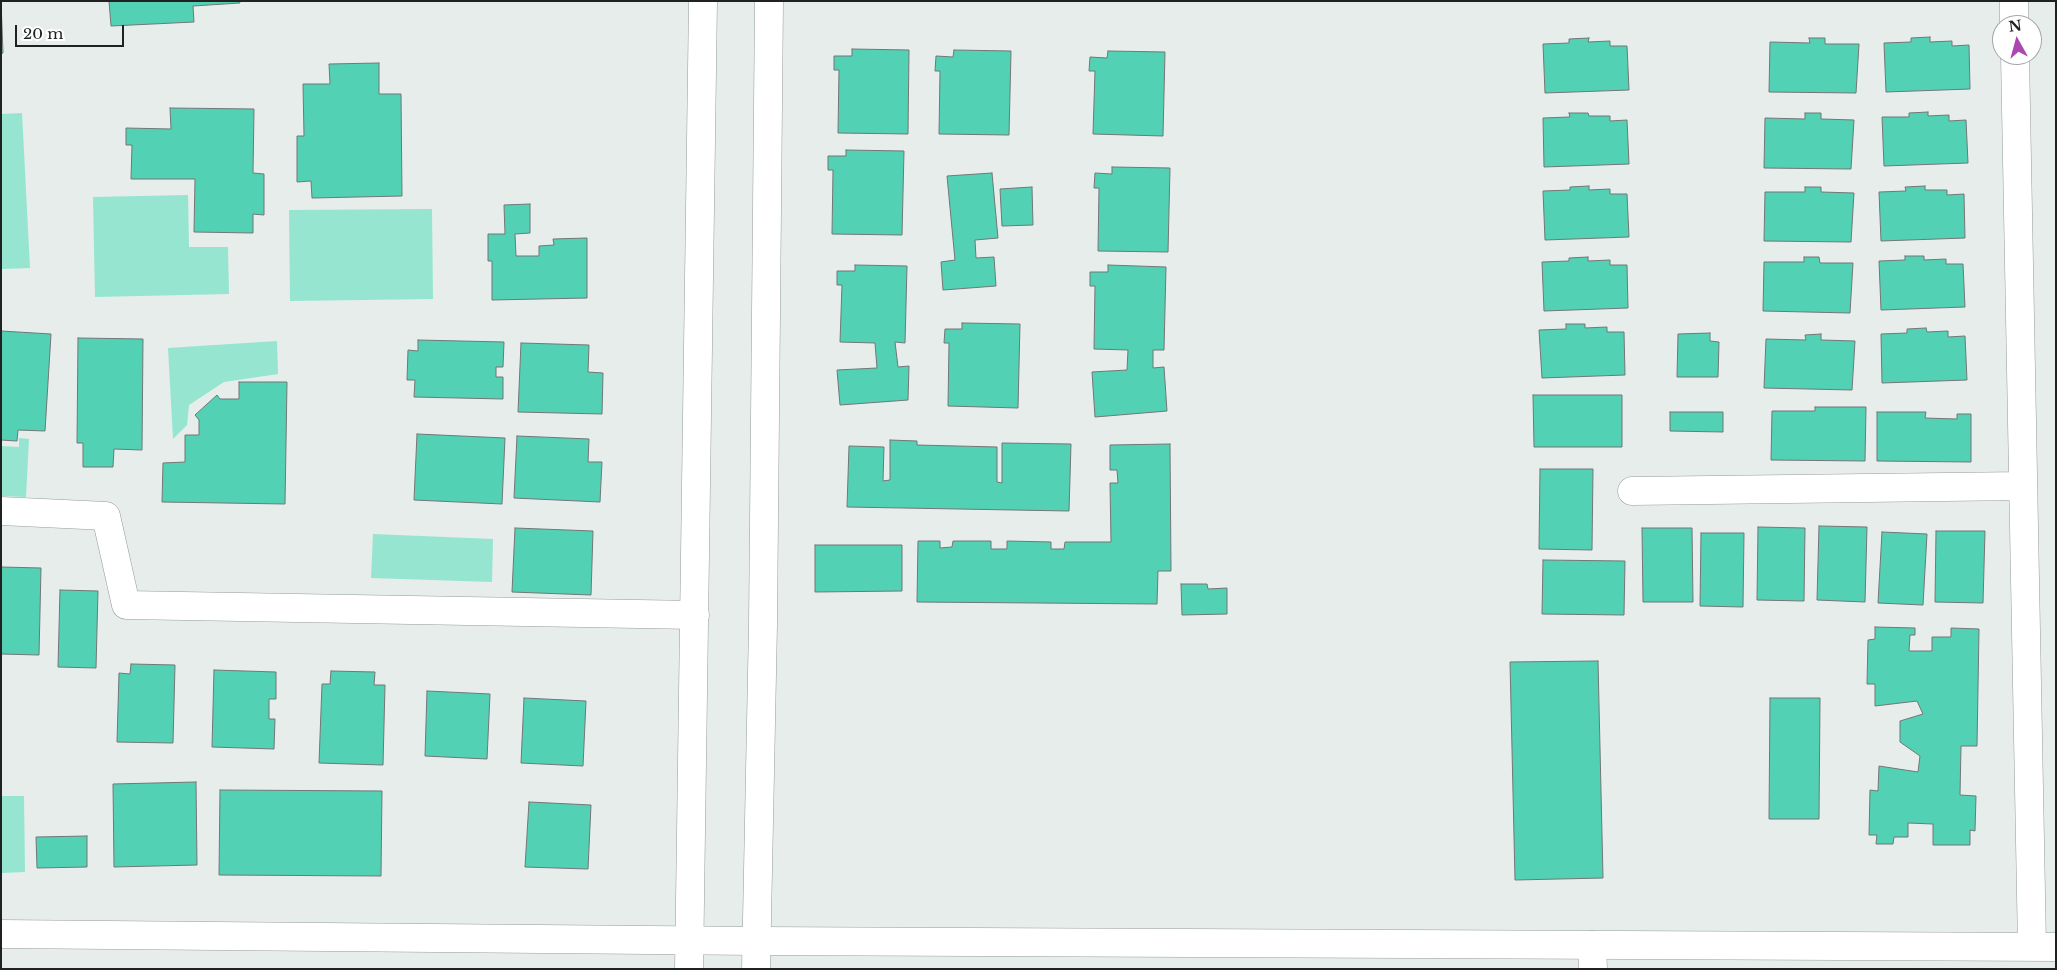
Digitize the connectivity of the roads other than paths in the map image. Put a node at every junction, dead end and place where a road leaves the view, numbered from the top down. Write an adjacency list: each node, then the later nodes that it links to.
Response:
1 (704, 1): 9 (street)
2 (769, 1): 12 (street)
3 (2014, 1): 4 (street)
4 (2014, 15)
5 (2015, 65): 6 (street)
6 (2023, 486): 7 (street); 13 (street)
7 (1632, 491)
8 (1, 511): 9 (street)
9 (695, 615): 11 (street)
10 (1, 934): 11 (street)
11 (690, 940): 12 (street); 15 (street)
12 (757, 941): 14 (street); 16 (street)
13 (2044, 946): 14 (street)
14 (1592, 957)
15 (689, 969)
16 (756, 969)

